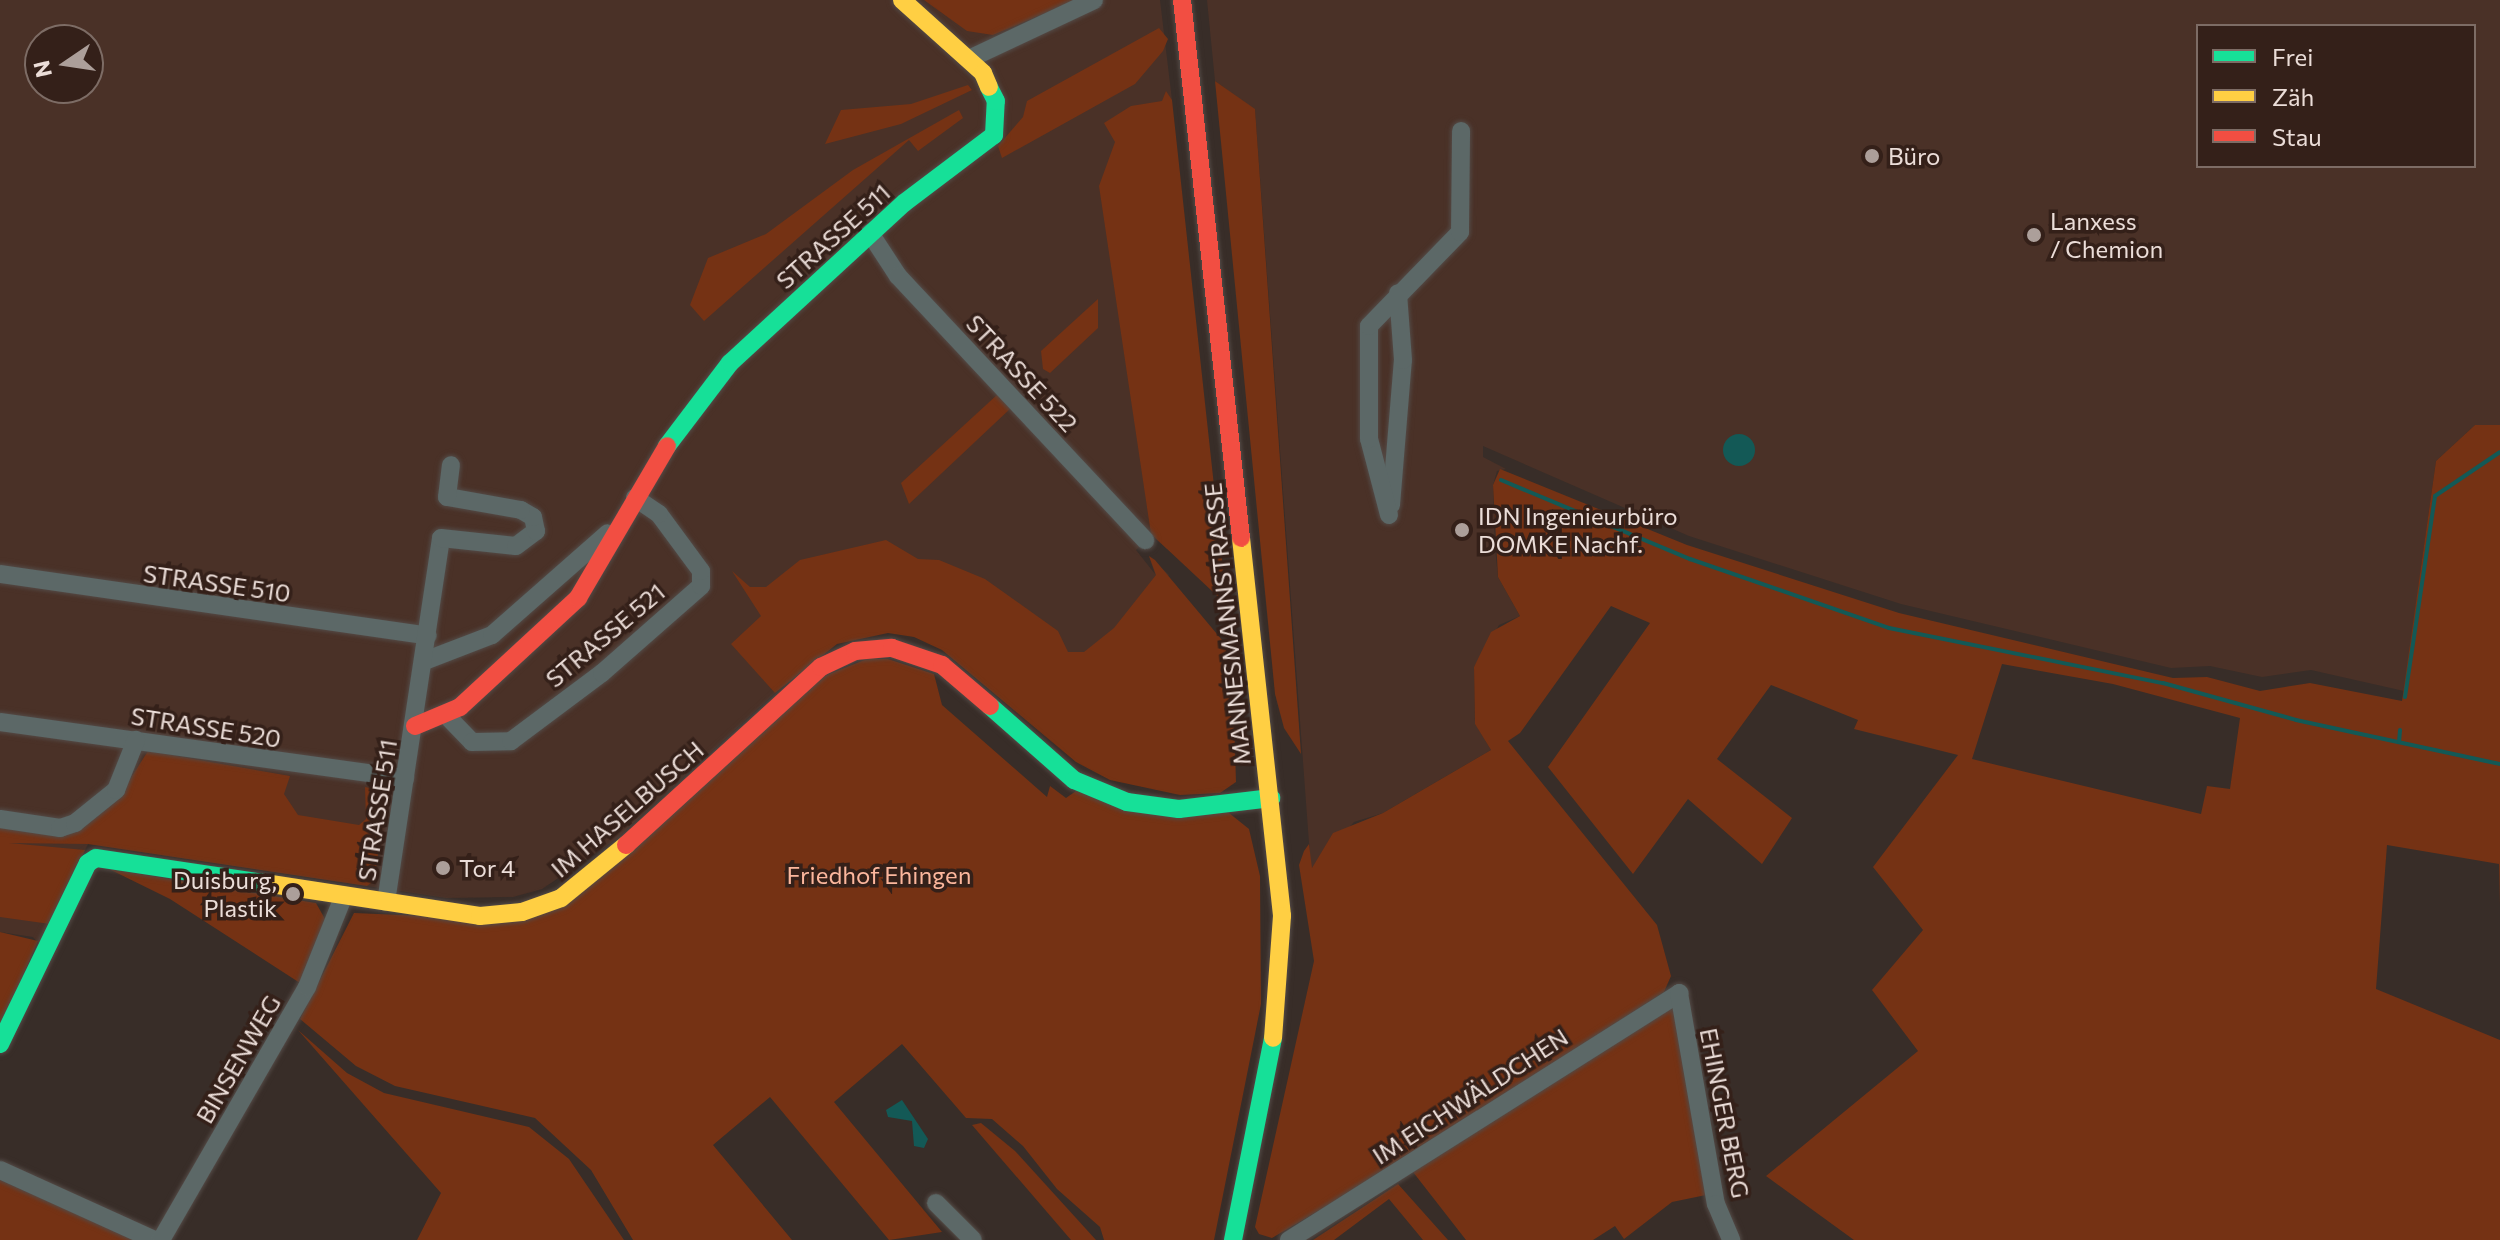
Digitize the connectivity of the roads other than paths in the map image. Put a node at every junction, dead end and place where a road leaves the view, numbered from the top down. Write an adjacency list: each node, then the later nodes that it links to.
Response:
1 (902, 0): 4 (street, STRASSE 511)
2 (1094, 0): 4 (street)
3 (1182, 0): 20 (street, MANNESMANNSTRASSE)
4 (971, 58): 6 (street, STRASSE 511)
5 (1461, 131): 7 (street)
6 (870, 233): 9 (street, STRASSE 511); 11 (street, STRASSE 522)
7 (1398, 293): 7 (street)
8 (451, 465): 13 (street)
9 (635, 498): 10 (street, STRASSE 511); 15 (street, STRASSE 521)
10 (614, 529): 14 (street, STRASSE 511); 15 (street, STRASSE 511)
11 (1145, 540)
12 (0, 574): 13 (street, STRASSE 510)
13 (428, 636): 14 (street)
14 (427, 660): 17 (street, STRASSE 511)
15 (445, 714): 17 (street, STRASSE 511)
16 (0, 722): 18 (street, STRASSE 520)
17 (415, 726): 19 (street, STRASSE 511)
18 (136, 740): 19 (street, STRASSE 520); 21 (street)
19 (405, 778): 23 (street, STRASSE 511)
20 (1271, 798): 23 (street, IM HASELBUSCH); 31 (street, MANNESMANNSTRASSE)
21 (0, 819)
22 (344, 895): 23 (street, IM HASELBUSCH); 25 (street, IM HASELBUSCH); 29 (street, BINSENWEG)
23 (386, 902)
24 (1679, 993): 32 (street, IM EICHWÄLDCHEN); 33 (street, EHINGER BERG)
25 (0, 1044)
26 (0, 1170): 28 (street)
27 (936, 1203): 30 (street)
28 (154, 1240)
29 (161, 1240)
30 (973, 1240)
31 (1233, 1240)
32 (1289, 1240)
33 (1731, 1240)

